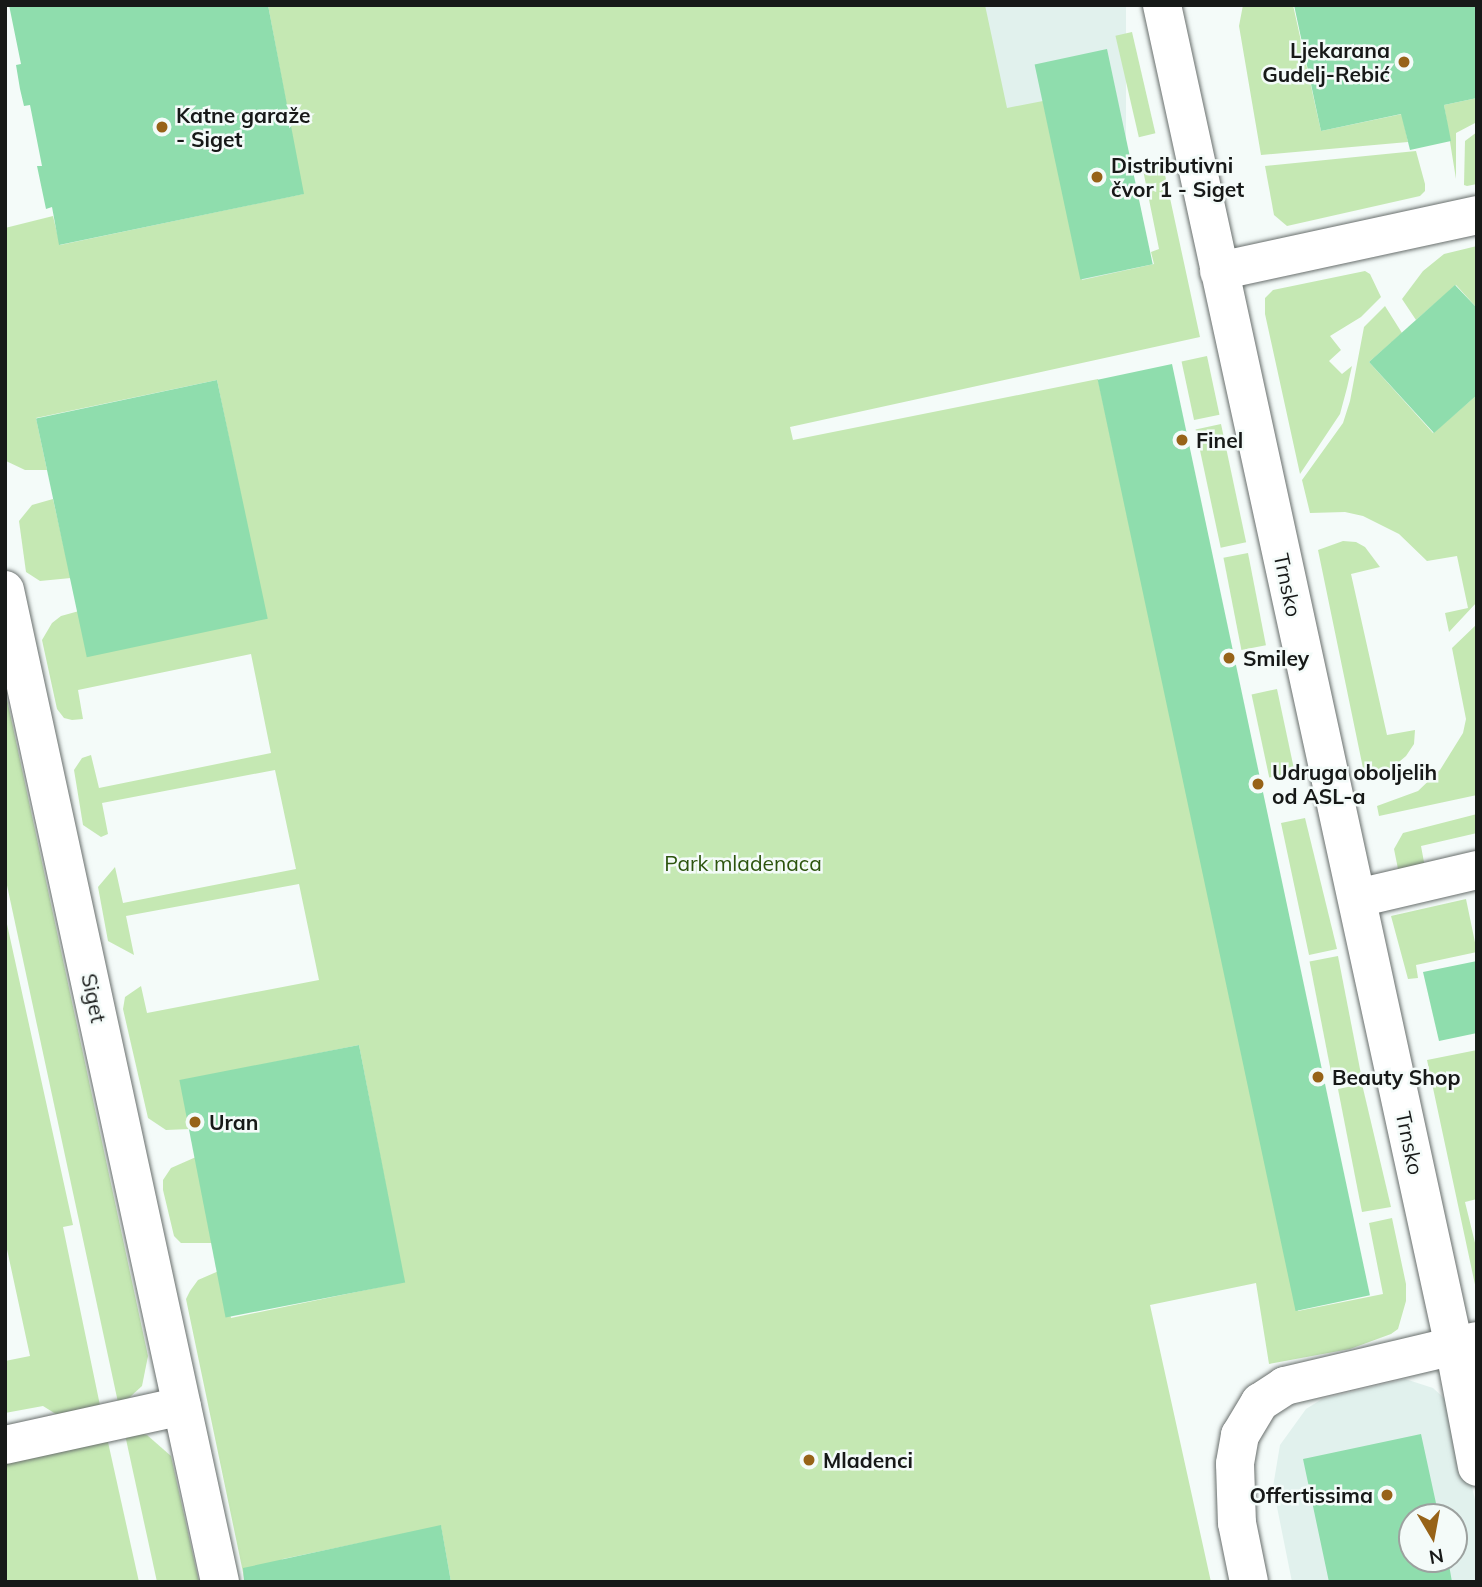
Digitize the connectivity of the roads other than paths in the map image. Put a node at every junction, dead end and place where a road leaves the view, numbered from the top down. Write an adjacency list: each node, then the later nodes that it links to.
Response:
1 (1161, 5): 3 (street, Trnsko)
2 (1477, 215): 3 (street)
3 (1219, 271): 6 (street, Trnsko)
4 (5, 590): 8 (street, Siget)
5 (1477, 870): 6 (street)
6 (1358, 898): 7 (street, Trnsko)
7 (1466, 1344): 10 (street, Trnsko); 12 (street)
8 (182, 1406): 9 (street); 11 (street, Siget)
9 (5, 1445)
10 (1477, 1467)
11 (220, 1582)
12 (1250, 1582)

